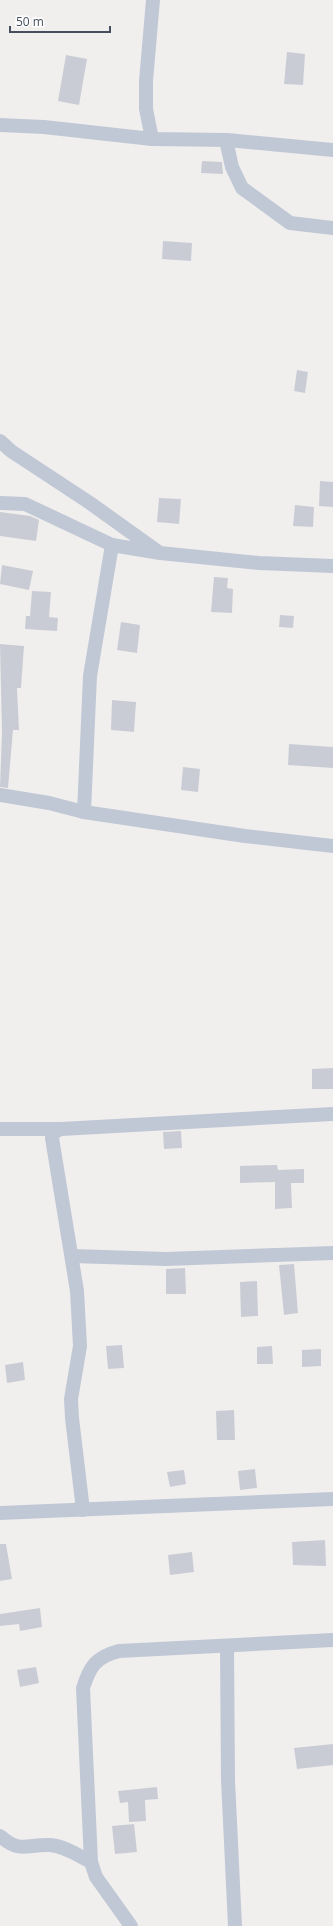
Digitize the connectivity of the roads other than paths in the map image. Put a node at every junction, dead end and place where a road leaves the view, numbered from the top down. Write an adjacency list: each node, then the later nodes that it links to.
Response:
1 (153, 0): 3 (street)
2 (0, 125): 3 (street)
3 (152, 138): 4 (street)
4 (226, 140): 5 (street); 6 (street)
5 (333, 150)
6 (333, 228)
7 (0, 441): 10 (street)
8 (0, 503): 9 (street)
9 (112, 544): 10 (street); 13 (street)
10 (160, 553): 11 (street)
11 (333, 566)
12 (0, 795): 13 (street)
13 (84, 812): 14 (street)
14 (333, 846)
15 (333, 1114): 17 (street)
16 (0, 1129): 17 (street)
17 (61, 1129): 19 (street)
18 (333, 1253): 19 (street)
19 (72, 1256): 21 (street)
20 (333, 1499): 21 (street)
21 (84, 1510): 22 (street)
22 (0, 1513)
23 (333, 1640): 24 (street)
24 (227, 1647): 26 (street); 28 (street)
25 (0, 1836): 26 (street)
26 (91, 1862): 27 (street)
27 (131, 1926)
28 (235, 1926)

